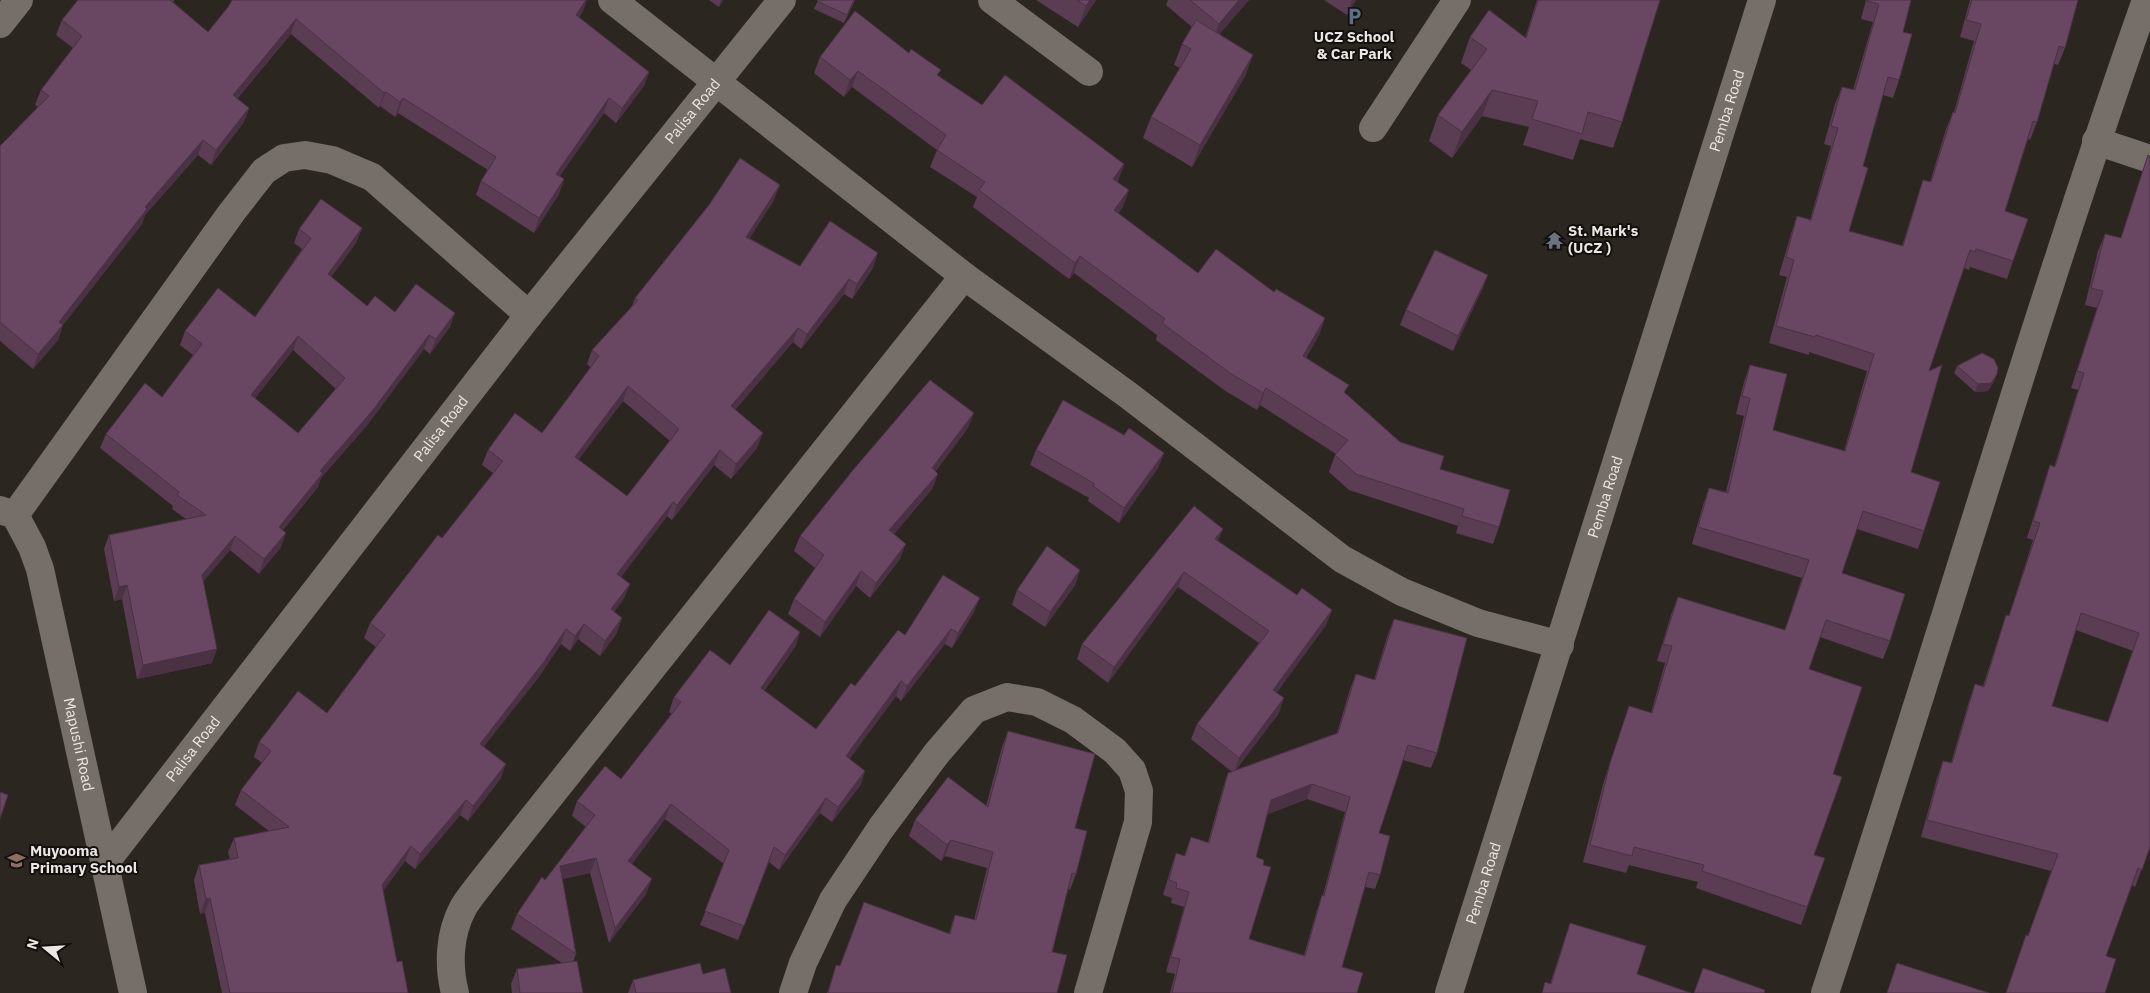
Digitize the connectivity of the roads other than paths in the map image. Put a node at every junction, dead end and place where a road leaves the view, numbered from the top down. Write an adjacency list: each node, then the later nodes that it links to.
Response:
1 (19, 0): 8 (street)
2 (612, 0): 10 (street)
3 (782, 0): 10 (street, Palisa Road)
4 (992, 0): 9 (street)
5 (1457, 0): 11 (street)
6 (1762, 0): 17 (street, Pemba Road)
7 (2146, 0): 12 (street)
8 (0, 24)
9 (1089, 72)
10 (718, 82): 14 (street); 15 (street, Palisa Road)
11 (1373, 128)
12 (2096, 141): 13 (street); 24 (street)
13 (2150, 159)
14 (964, 276): 17 (street); 20 (street)
15 (529, 315): 16 (street); 18 (street, Palisa Road)
16 (7, 512): 18 (street, Mapushi Road)
17 (1560, 645): 23 (street, Pemba Road)
18 (105, 863): 19 (street, Mapushi Road)
19 (133, 993)
20 (455, 993)
21 (793, 993): 22 (street)
22 (1088, 993)
23 (1449, 993)
24 (1825, 993)

